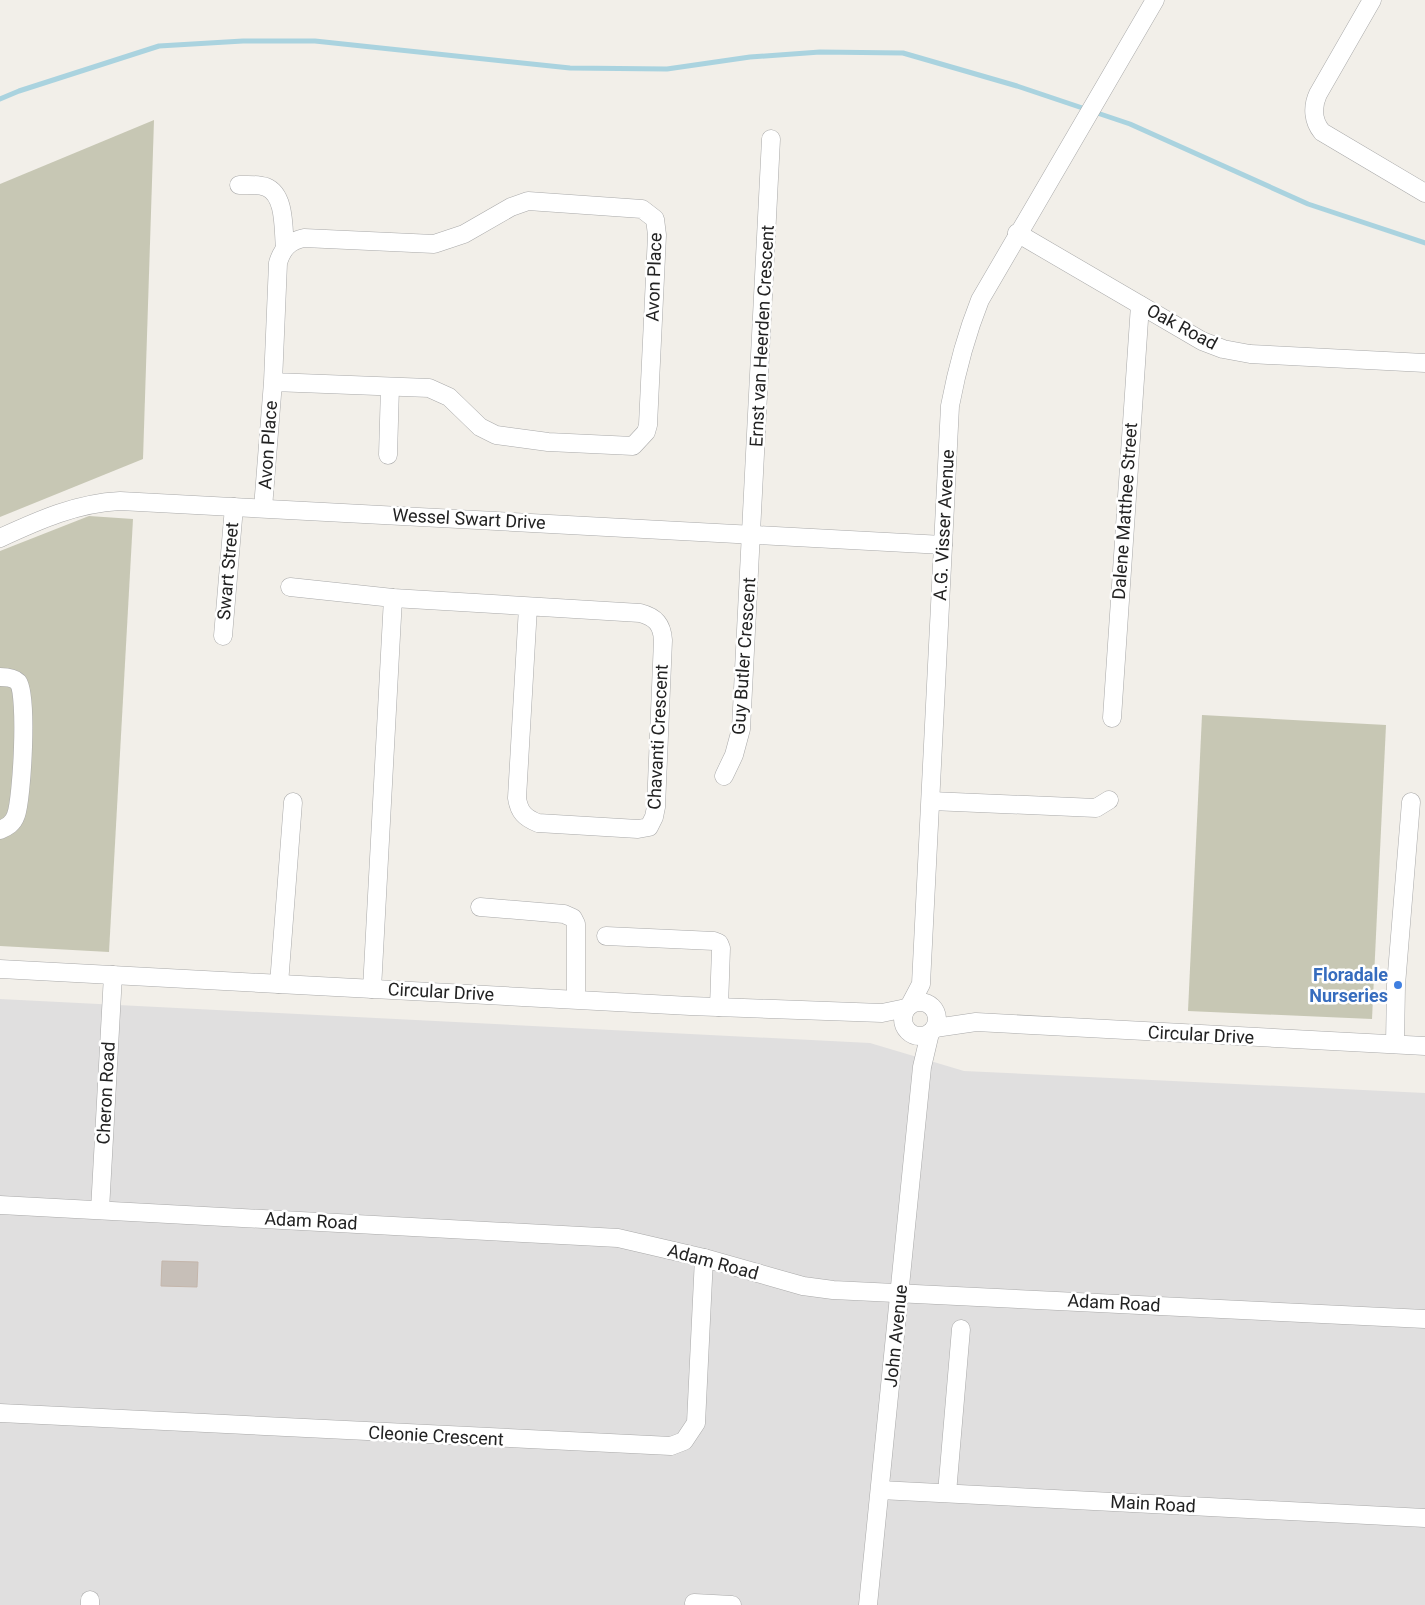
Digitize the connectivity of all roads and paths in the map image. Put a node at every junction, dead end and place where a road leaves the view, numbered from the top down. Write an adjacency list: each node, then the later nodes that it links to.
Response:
1 (1155, 0): 6 (street, A.G. Visser Avenue)
2 (1372, 0): 5 (street)
3 (771, 139): 15 (street, Ernst van Heerden Crescent)
4 (239, 184): 7 (street)
5 (1425, 193)
6 (1017, 232): 8 (street, Oak Road); 17 (street, A.G. Visser Avenue)
7 (285, 248): 10 (street, Avon Place); 11 (street, Avon Place)
8 (1140, 305): 9 (street, Oak Road); 23 (street, Dalene Matthee Street)
9 (1425, 364)
10 (273, 382): 11 (street, Avon Place); 14 (street, Avon Place)
11 (390, 387): 12 (street)
12 (388, 455)
13 (234, 507): 14 (street, Wessel Swart Drive); 16 (street, Wessel Swart Drive); 21 (street, Swart Street)
14 (263, 508): 15 (street, Wessel Swart Drive)
15 (752, 534): 17 (street, Wessel Swart Drive); 24 (street, Guy Butler Crescent)
16 (0, 538)
17 (943, 546): 25 (street, A.G. Visser Avenue)
18 (290, 588): 19 (street, Chavanti Crescent)
19 (393, 598): 20 (street, Chavanti Crescent); 36 (street)
20 (528, 607): 20 (street, Chavanti Crescent)
21 (223, 636)
22 (0, 677): 29 (street)
23 (1112, 718)
24 (724, 776)
25 (931, 800): 26 (street); 35 (street, A.G. Visser Avenue)
26 (1109, 800)
27 (293, 802): 34 (street)
28 (1410, 802): 45 (street)
29 (0, 830)
30 (480, 907): 37 (street)
31 (606, 936): 40 (street)
32 (0, 969): 33 (street, Circular Drive)
33 (113, 975): 34 (street, Circular Drive); 49 (street, Cheron Road)
34 (279, 984): 36 (street, Circular Drive)
35 (921, 984): 38 (street, A.G. Visser Avenue); 39 (street, A.G. Visser Avenue)
36 (372, 989): 37 (street, Circular Drive)
37 (576, 999): 40 (street, Circular Drive)
38 (908, 1006): 39 (street); 41 (street, Circular Drive); 44 (street)
39 (932, 1006): 42 (street, Circular Drive); 43 (street)
40 (719, 1007): 41 (street, Circular Drive)
41 (882, 1013): 44 (street)
42 (976, 1022): 43 (street, Circular Drive); 45 (street, Circular Drive)
43 (933, 1030): 44 (street); 47 (street, John Avenue)
44 (908, 1031): 47 (street, John Avenue)
45 (1395, 1044): 46 (street, Circular Drive)
46 (1425, 1046)
47 (922, 1067): 51 (street, John Avenue)
48 (0, 1205): 49 (street, Adam Road)
49 (100, 1210): 50 (street, Adam Road)
50 (704, 1258): 51 (street, Adam Road); 54 (street, Cleonie Crescent)
51 (900, 1291): 52 (street, Adam Road); 55 (street, John Avenue)
52 (1425, 1319)
53 (961, 1329): 56 (street)
54 (0, 1414)
55 (880, 1490): 56 (street, Main Road); 60 (street, John Avenue)
56 (947, 1493): 57 (street, Main Road)
57 (1425, 1518)
58 (694, 1603): 59 (street)
59 (732, 1605)
60 (868, 1605)

